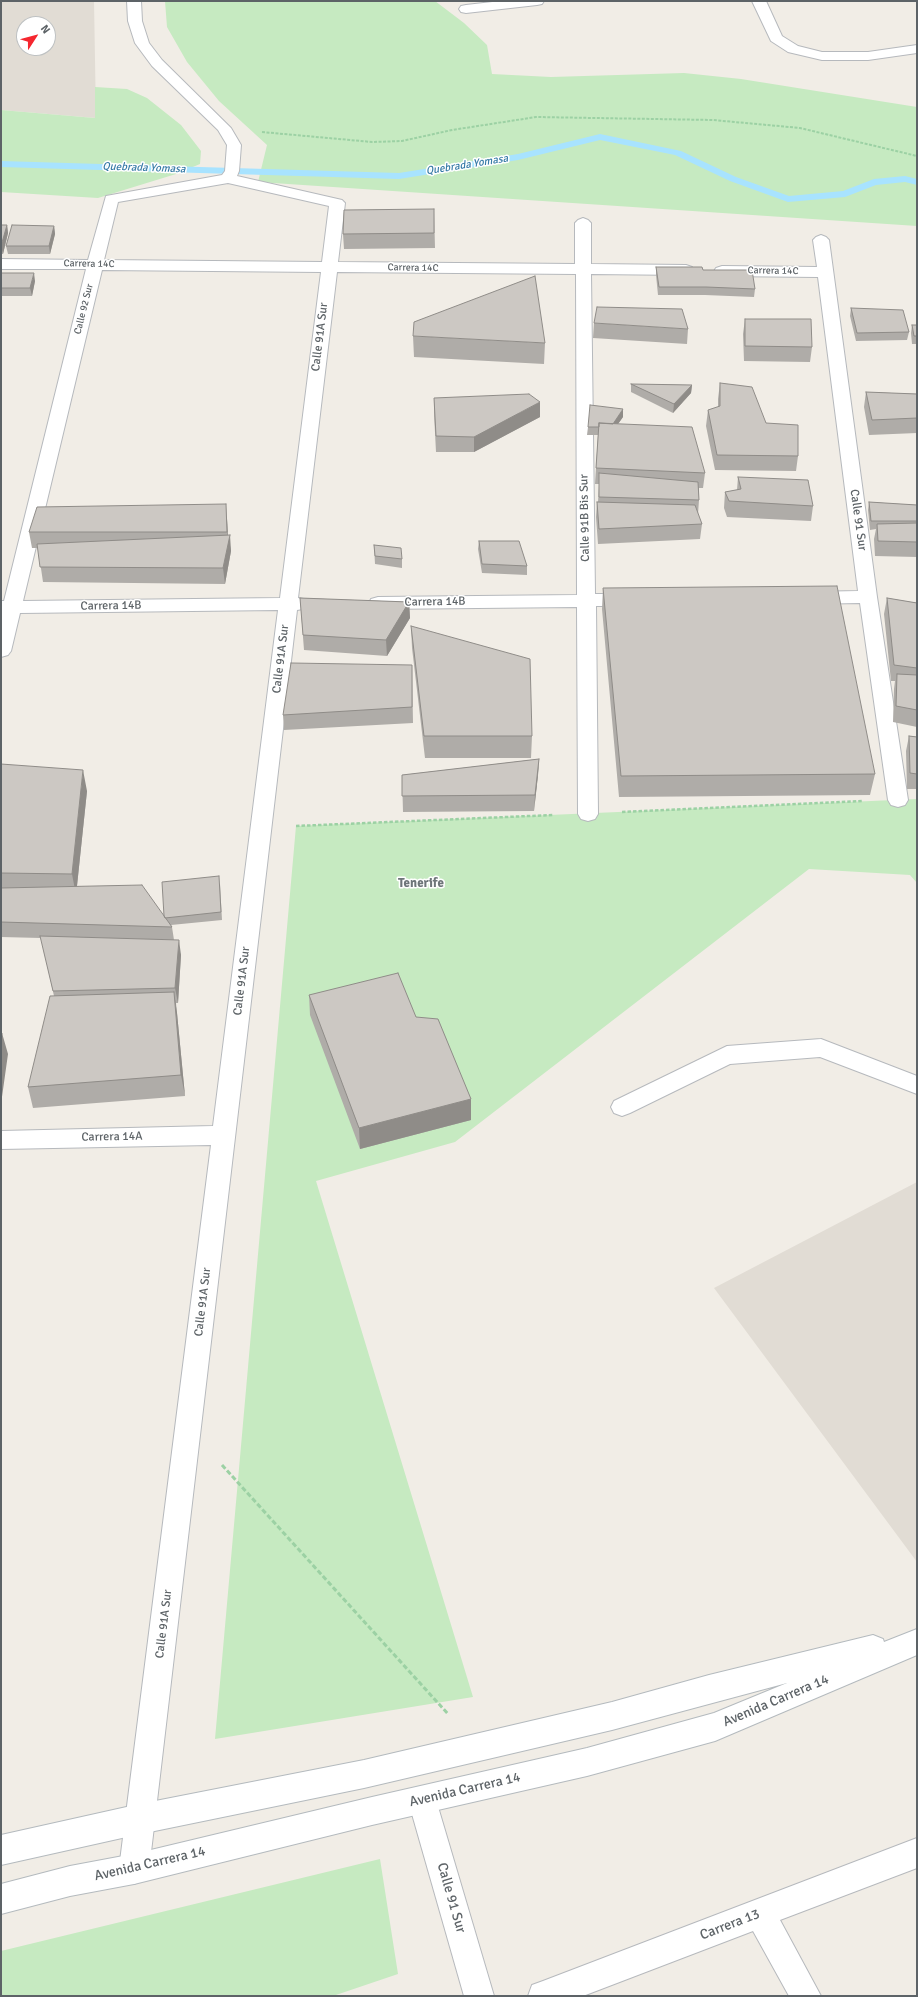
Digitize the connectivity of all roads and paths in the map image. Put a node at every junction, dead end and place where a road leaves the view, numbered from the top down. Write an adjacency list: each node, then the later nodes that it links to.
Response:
1 (134, 1): 8 (street)
2 (537, 1): 4 (street)
3 (759, 1): 6 (street)
4 (466, 9)
5 (917, 48): 6 (street)
6 (883, 55): 7 (street)
7 (910, 64)
8 (224, 128): 9 (path); 10 (street)
9 (917, 156)
10 (230, 175): 14 (street, Calle 92 Sur); 15 (street, Calle 91A Sur)
11 (583, 223): 16 (street, Calle 91B Bis Sur)
12 (821, 240): 17 (street, Calle 91 Sur)
13 (1, 264): 14 (street, Carrera 14C)
14 (95, 264): 15 (street, Carrera 14C); 25 (street, Calle 92 Sur)
15 (329, 267): 16 (street, Carrera 14C); 24 (street, Calle 91A Sur)
16 (583, 269): 17 (street, Carrera 14C); 20 (street, Calle 91B Bis Sur)
17 (825, 272): 18 (street, Calle 91 Sur)
18 (868, 597): 19 (street); 27 (street, Calle 91 Sur)
19 (790, 598)
20 (586, 600): 21 (street, Carrera 14B); 23 (street, Carrera 14B); 28 (street, Calle 91B Bis Sur)
21 (649, 600)
22 (320, 603): 24 (street, Carrera 14B)
23 (359, 603)
24 (288, 604): 25 (street, Carrera 14B); 31 (street, Calle 91A Sur)
25 (6, 607): 26 (street, Calle 92 Sur)
26 (1, 651)
27 (898, 800)
28 (588, 814)
29 (917, 1085): 30 (street)
30 (622, 1107)
31 (224, 1135): 32 (street, Carrera 14A); 33 (street, Calle 91A Sur)
32 (1, 1140)
33 (188, 1427): 36 (path); 38 (street, Calle 91A Sur)
34 (917, 1637): 38 (street, Avenida Carrera 14)
35 (917, 1642): 37 (street, Avenida Carrera 14)
36 (450, 1716)
37 (422, 1800): 41 (street, Avenida Carrera 14); 44 (street, Calle 91 Sur)
38 (140, 1819): 39 (street, Avenida Carrera 14); 41 (street, Calle 91A Sur)
39 (1, 1850)
40 (917, 1853): 43 (street, Carrera 13)
41 (134, 1869): 42 (street, Avenida Carrera 14)
42 (1, 1899)
43 (760, 1914): 45 (street, Carrera 13); 46 (street)
44 (480, 1996)
45 (543, 1996)
46 (806, 1996)

